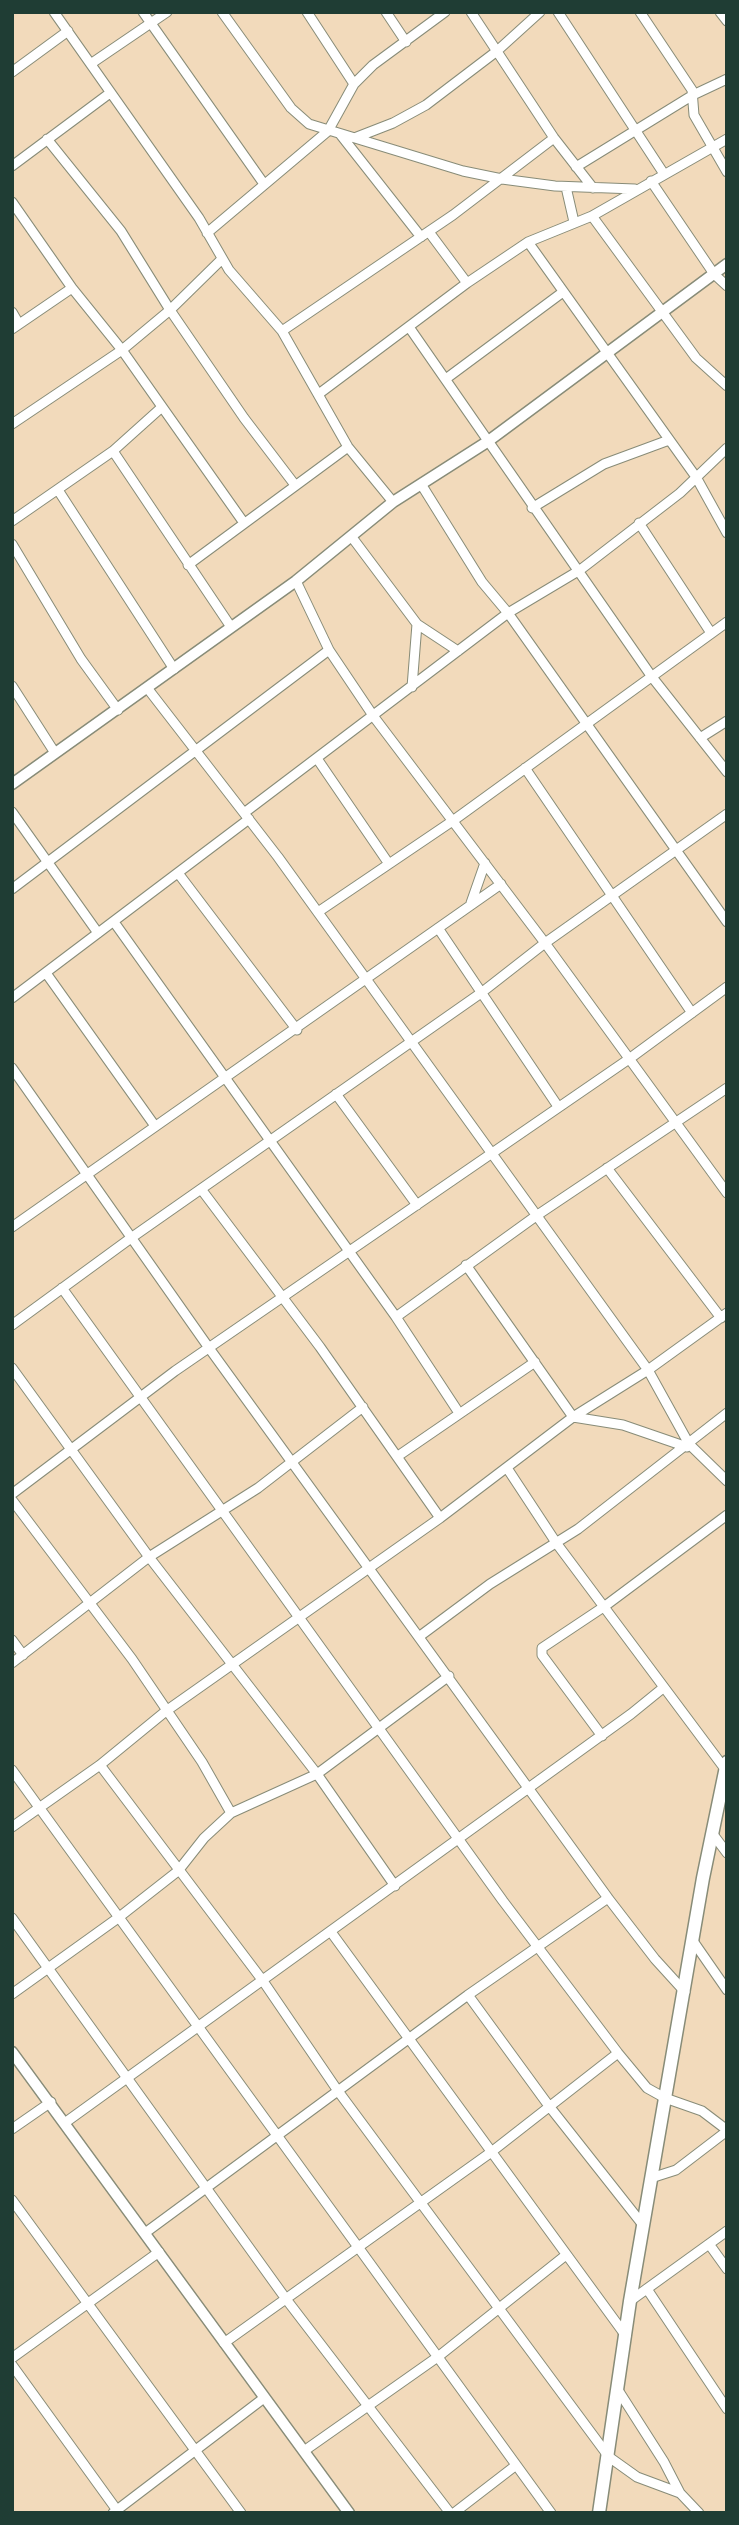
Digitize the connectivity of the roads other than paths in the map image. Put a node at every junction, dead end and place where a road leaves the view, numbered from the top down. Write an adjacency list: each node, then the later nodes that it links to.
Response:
1 (54, 12): 15 (street)
2 (143, 12): 14 (street)
3 (167, 12): 14 (street)
4 (222, 12): 25 (street)
5 (307, 12): 21 (street)
6 (386, 12): 16 (street)
7 (445, 12): 16 (street)
8 (471, 12): 17 (street)
9 (540, 12): 17 (street)
10 (558, 12): 24 (street)
11 (639, 12): 23 (street)
12 (720, 12): 13 (street)
13 (727, 21)
14 (151, 23): 18 (street); 38 (street)
15 (68, 31): 18 (street); 19 (street)
16 (406, 42): 21 (street)
17 (497, 51): 27 (street); 28 (street)
18 (92, 63): 22 (street)
19 (12, 72)
20 (727, 79): 23 (street)
21 (354, 83): 25 (street)
22 (110, 93): 29 (street); 45 (street)
23 (693, 95): 24 (street); 31 (street)
24 (636, 128): 33 (street); 35 (street)
25 (328, 131): 26 (street); 38 (street)
26 (339, 133): 27 (street); 46 (street)
27 (357, 137): 36 (street)
28 (554, 138): 33 (street); 36 (street)
29 (47, 139): 32 (street); 55 (street)
30 (727, 139): 31 (street)
31 (710, 148): 34 (street); 35 (street)
32 (12, 166)
33 (576, 167): 40 (street)
34 (727, 172)
35 (664, 174): 37 (street)
36 (502, 179): 39 (street); 46 (street)
37 (651, 181): 41 (street); 50 (street)
38 (264, 184): 45 (street)
39 (566, 187): 40 (street); 44 (street)
40 (593, 188): 41 (street)
41 (635, 189): 43 (street)
42 (12, 202): 53 (street)
43 (592, 216): 44 (street); 57 (street)
44 (573, 222): 47 (street)
45 (207, 233): 48 (street)
46 (425, 234): 51 (street); 60 (street)
47 (528, 242): 51 (street); 54 (street)
48 (222, 259): 55 (street); 60 (street)
49 (727, 264): 50 (street)
50 (714, 274): 52 (street); 57 (street)
51 (467, 283): 59 (street)
52 (727, 286)
53 (72, 288): 58 (street); 61 (street)
54 (563, 292): 62 (street); 63 (street)
55 (170, 310): 61 (street); 75 (street)
56 (12, 312): 58 (street)
57 (661, 313): 62 (street); 64 (street)
58 (16, 326)
59 (409, 327): 63 (street); 65 (street)
60 (282, 331): 65 (street)
61 (122, 350): 66 (street); 67 (street)
62 (609, 353): 68 (street); 69 (street)
63 (447, 378): 69 (street)
64 (727, 386)
65 (320, 393): 70 (street)
66 (162, 407): 72 (street); 80 (street)
67 (12, 425)
68 (669, 440): 73 (street); 78 (street)
69 (487, 442): 74 (street); 78 (street)
70 (348, 447): 75 (street); 77 (street)
71 (727, 448): 73 (street)
72 (113, 451): 76 (street); 85 (street)
73 (696, 477): 81 (street); 82 (street)
74 (421, 484): 77 (street); 88 (street)
75 (295, 485): 80 (street)
76 (58, 490): 79 (street); 95 (street)
77 (393, 502): 83 (street)
78 (532, 508): 86 (street)
79 (12, 521)
80 (244, 523): 85 (street)
81 (639, 523): 86 (street); 92 (street)
82 (727, 533)
83 (351, 536): 87 (street); 90 (street)
84 (12, 544): 100 (street)
85 (188, 565): 91 (street)
86 (580, 570): 88 (street); 96 (street)
87 (296, 581): 91 (street); 93 (street)
88 (508, 613): 94 (street); 103 (street)
89 (727, 622): 92 (street)
90 (417, 624): 94 (street); 98 (street)
91 (231, 627): 95 (street)
92 (711, 633): 96 (street)
93 (329, 650): 101 (street); 106 (street)
94 (457, 651): 98 (street)
95 (174, 669): 99 (street)
96 (652, 677): 103 (street); 104 (street)
97 (12, 686): 105 (street)
98 (412, 687): 101 (street)
99 (148, 688): 100 (street); 106 (street)
100 (118, 710): 105 (street)
101 (374, 717): 107 (street); 114 (street)
102 (727, 721): 104 (street)
103 (588, 724): 108 (street); 115 (street)
104 (700, 738): 109 (street)
105 (55, 752): 110 (street)
106 (196, 752): 113 (street); 117 (street)
107 (318, 760): 113 (street); 118 (street)
108 (525, 768): 114 (street); 122 (street)
109 (727, 772)
110 (12, 784)
111 (12, 812): 117 (street)
112 (727, 814): 115 (street)
113 (247, 816): 119 (street); 124 (street)
114 (454, 820): 116 (street); 118 (street)
115 (677, 850): 122 (street); 126 (street)
116 (485, 863): 120 (street); 123 (street)
117 (47, 864): 121 (street); 128 (street)
118 (389, 864): 124 (street)
119 (178, 873): 125 (street); 136 (street)
120 (501, 884): 123 (street); 129 (street)
121 (12, 889)
122 (611, 896): 129 (street); 135 (street)
123 (471, 905): 127 (street)
124 (318, 912): 131 (street)
125 (114, 922): 128 (street); 140 (street)
126 (727, 922)
127 (438, 928): 131 (street); 133 (street)
128 (98, 933): 130 (street)
129 (545, 943): 133 (street); 138 (street)
130 (46, 973): 134 (street); 145 (street)
131 (365, 980): 136 (street); 137 (street)
132 (727, 987): 135 (street)
133 (481, 993): 137 (street); 143 (street)
134 (12, 998)
135 (692, 1013): 138 (street)
136 (297, 1030): 140 (street)
137 (409, 1044): 142 (street); 147 (street)
138 (629, 1059): 143 (street); 144 (street)
139 (12, 1068): 149 (street)
140 (223, 1077): 145 (street); 146 (street)
141 (727, 1088): 144 (street)
142 (336, 1094): 146 (street); 152 (street)
143 (557, 1105): 147 (street)
144 (675, 1122): 148 (street); 151 (street)
145 (155, 1126): 149 (street)
146 (270, 1142): 150 (street); 156 (street)
147 (489, 1153): 152 (street); 153 (street)
148 (607, 1168): 153 (street); 160 (street)
149 (86, 1174): 154 (street); 155 (street)
150 (201, 1189): 155 (street); 159 (street)
151 (727, 1194)
152 (417, 1205): 156 (street)
153 (536, 1216): 157 (street); 166 (street)
154 (14, 1224)
155 (131, 1237): 158 (street); 163 (street)
156 (349, 1252): 159 (street); 161 (street)
157 (466, 1265): 161 (street); 164 (street)
158 (62, 1288): 162 (street); 167 (street)
159 (282, 1297): 163 (street); 168 (street)
160 (724, 1316): 166 (street)
161 (396, 1317): 169 (street)
162 (12, 1325)
163 (209, 1348): 167 (street); 175 (street)
164 (535, 1362): 169 (street); 171 (street)
165 (12, 1368): 173 (street)
166 (648, 1370): 171 (street); 172 (street)
167 (140, 1397): 173 (street); 180 (street)
168 (363, 1407): 174 (street); 175 (street)
169 (459, 1413): 174 (street)
170 (727, 1413): 172 (street)
171 (573, 1418): 172 (street); 176 (street)
172 (688, 1445): 177 (street); 183 (street)
173 (71, 1450): 178 (street); 184 (street)
174 (398, 1456): 182 (street)
175 (294, 1461): 180 (street); 185 (street)
176 (507, 1468): 182 (street); 183 (street)
177 (727, 1481)
178 (12, 1494)
179 (12, 1500): 186 (street)
180 (222, 1511): 184 (street); 188 (street)
181 (727, 1515): 187 (street)
182 (440, 1518): 185 (street)
183 (557, 1544): 187 (street); 189 (street)
184 (149, 1558): 186 (street); 193 (street)
185 (370, 1568): 188 (street); 189 (street)
186 (90, 1602): 191 (street); 196 (street)
187 (606, 1606): 195 (street); 198 (street)
188 (298, 1616): 193 (street); 197 (street)
189 (420, 1636): 194 (street)
190 (12, 1640): 191 (street)
191 (23, 1655): 192 (street)
192 (12, 1663)
193 (233, 1665): 196 (street); 202 (street)
194 (449, 1676): 197 (street); 203 (street)
195 (663, 1688): 198 (street); 200 (street)
196 (166, 1711): 199 (street); 206 (street)
197 (379, 1729): 202 (street); 209 (street)
198 (601, 1736): 203 (street)
199 (100, 1765): 205 (street); 211 (street)
200 (726, 1765): 204 (main road)
201 (12, 1770): 205 (street)
202 (317, 1774): 206 (street); 212 (street)
203 (529, 1788): 209 (street); 213 (street)
204 (722, 1804): 208 (main road)
205 (40, 1808): 207 (street); 215 (street)
206 (230, 1813): 211 (street)
207 (12, 1827)
208 (712, 1833): 210 (street); 217 (main road)
209 (460, 1838): 212 (street); 218 (street)
210 (727, 1853)
211 (178, 1871): 215 (street); 220 (street)
212 (395, 1886): 216 (street)
213 (608, 1898): 218 (street); 222 (street)
214 (12, 1918): 219 (street)
215 (118, 1918): 219 (street); 225 (street)
216 (331, 1932): 220 (street); 226 (street)
217 (693, 1941): 221 (street); 222 (main road)
218 (537, 1948): 224 (street); 228 (street)
219 (47, 1968): 223 (street); 229 (street)
220 (263, 1981): 225 (street); 230 (street)
221 (727, 1990)
222 (685, 1992): 231 (main road)
223 (12, 1994)
224 (468, 1995): 226 (street); 233 (street)
225 (199, 2028): 229 (street); 237 (street)
226 (409, 2040): 230 (street); 238 (street)
227 (12, 2052): 232 (street)
228 (618, 2053): 231 (street); 233 (street)
229 (129, 2078): 234 (street); 240 (street)
230 (338, 2091): 237 (street); 242 (street)
231 (666, 2098): 236 (street); 239 (main road)
232 (51, 2102): 234 (street); 235 (street)
233 (549, 2106): 238 (street); 243 (street)
234 (66, 2122): 245 (street)
235 (12, 2129)
236 (727, 2131): 239 (street)
237 (276, 2137): 240 (street); 247 (street)
238 (490, 2153): 242 (street); 249 (street)
239 (651, 2178): 243 (main road)
240 (208, 2188): 245 (street); 252 (street)
241 (12, 2200): 254 (street)
242 (421, 2202): 247 (street); 255 (street)
243 (643, 2225): 253 (main road)
244 (727, 2231): 246 (street)
245 (145, 2233): 248 (street)
246 (709, 2244): 250 (street); 251 (street)
247 (357, 2248): 252 (street); 258 (street)
248 (159, 2252): 254 (street); 257 (street)
249 (566, 2255): 255 (street); 256 (street)
250 (727, 2269)
251 (647, 2289): 253 (street); 264 (street)
252 (286, 2299): 257 (street); 263 (street)
253 (630, 2301): 256 (main road)
254 (89, 2302): 259 (street); 266 (street)
255 (502, 2308): 258 (street); 267 (street)
256 (626, 2336): 261 (main road)
257 (224, 2343): 262 (street)
258 (439, 2356): 263 (street); 268 (street)
259 (12, 2358)
260 (12, 2365): 270 (street)
261 (618, 2390): 267 (main road); 269 (street)
262 (264, 2398): 265 (street); 266 (street)
263 (368, 2406): 265 (street); 273 (street)
264 (727, 2409)
265 (304, 2451): 272 (street)
266 (195, 2452): 270 (street); 271 (street)
267 (609, 2457): 269 (street); 275 (main road)
268 (515, 2466): 273 (street); 274 (street)
269 (680, 2493): 276 (street)
270 (116, 2512)
271 (241, 2513)
272 (349, 2513)
273 (452, 2513)
274 (551, 2513)
275 (600, 2513)
276 (699, 2513)

